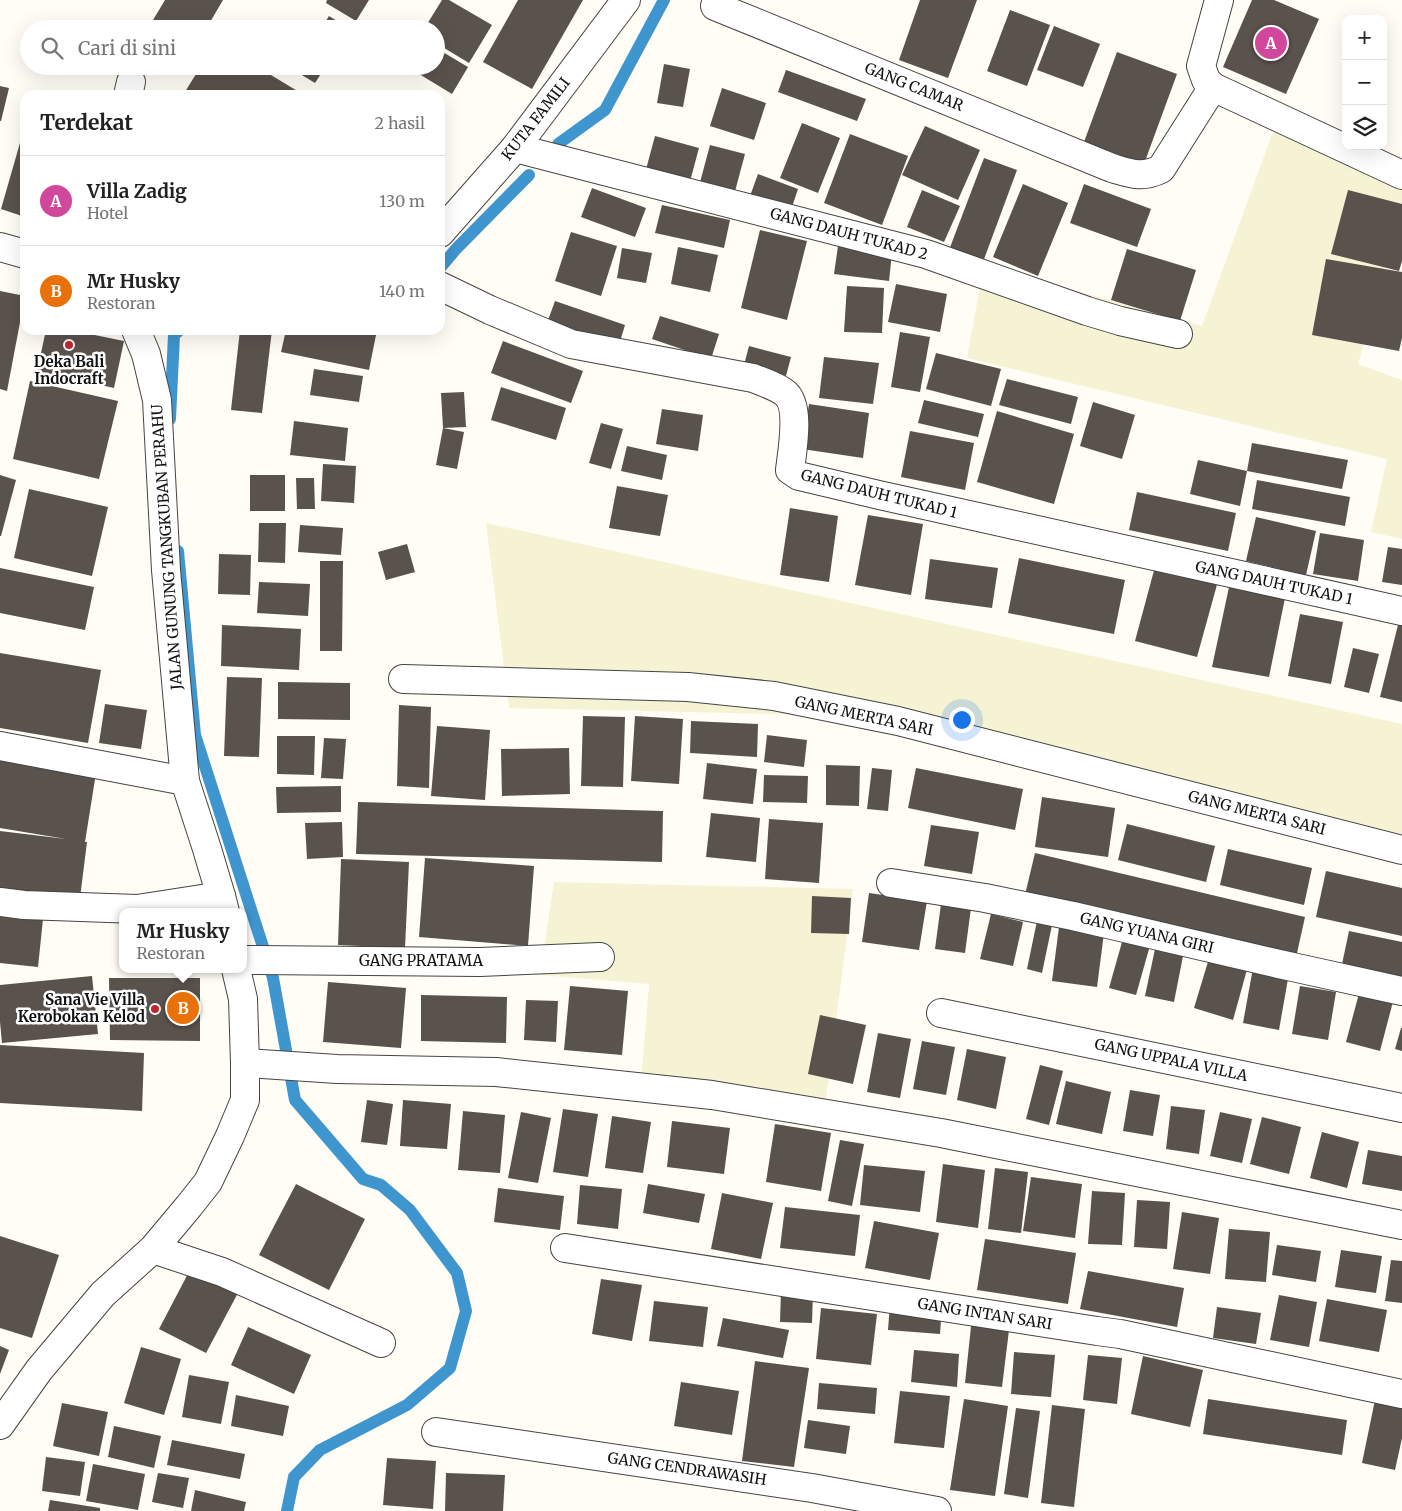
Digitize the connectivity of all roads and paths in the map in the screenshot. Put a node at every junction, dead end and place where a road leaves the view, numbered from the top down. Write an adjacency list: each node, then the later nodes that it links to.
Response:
1 (626, 0): 5 (street, KUTA FAMILI)
2 (1219, 0): 4 (street)
3 (715, 6): 4 (street, GANG CAMAR)
4 (1213, 87): 6 (street)
5 (515, 148): 7 (street, KUTA FAMILI); 11 (street, GANG DAUH TUKAD 2)
6 (1402, 176)
7 (445, 227)
8 (0, 246): 9 (street)
9 (20, 252)
10 (445, 288): 13 (street, GANG DAUH TUKAD 1)
11 (1178, 334)
12 (138, 335): 16 (street, JALAN GUNUNG TANGKUBAN PERAHU)
13 (1402, 611)
14 (403, 679): 17 (street, GANG MERTA SARI)
15 (0, 746): 16 (street)
16 (185, 781): 20 (street, JALAN GUNUNG TANGKUBAN PERAHU)
17 (1402, 850)
18 (891, 883): 26 (street, GANG YUANA GIRI)
19 (0, 902): 21 (street)
20 (223, 904): 22 (street)
21 (119, 908)
22 (154, 908)
23 (600, 957): 24 (street, GANG PRATAMA)
24 (247, 960)
25 (237, 973): 28 (street)
26 (1402, 991)
27 (940, 1013): 29 (street, GANG UPPALA VILLA)
28 (245, 1063): 30 (street); 32 (street)
29 (1402, 1108)
30 (1402, 1225)
31 (565, 1248): 34 (street, GANG INTAN SARI)
32 (153, 1249): 33 (street); 35 (street)
33 (381, 1343)
34 (1402, 1394)
35 (0, 1425)
36 (436, 1432): 37 (street, GANG CENDRAWASIH)
37 (937, 1511)

